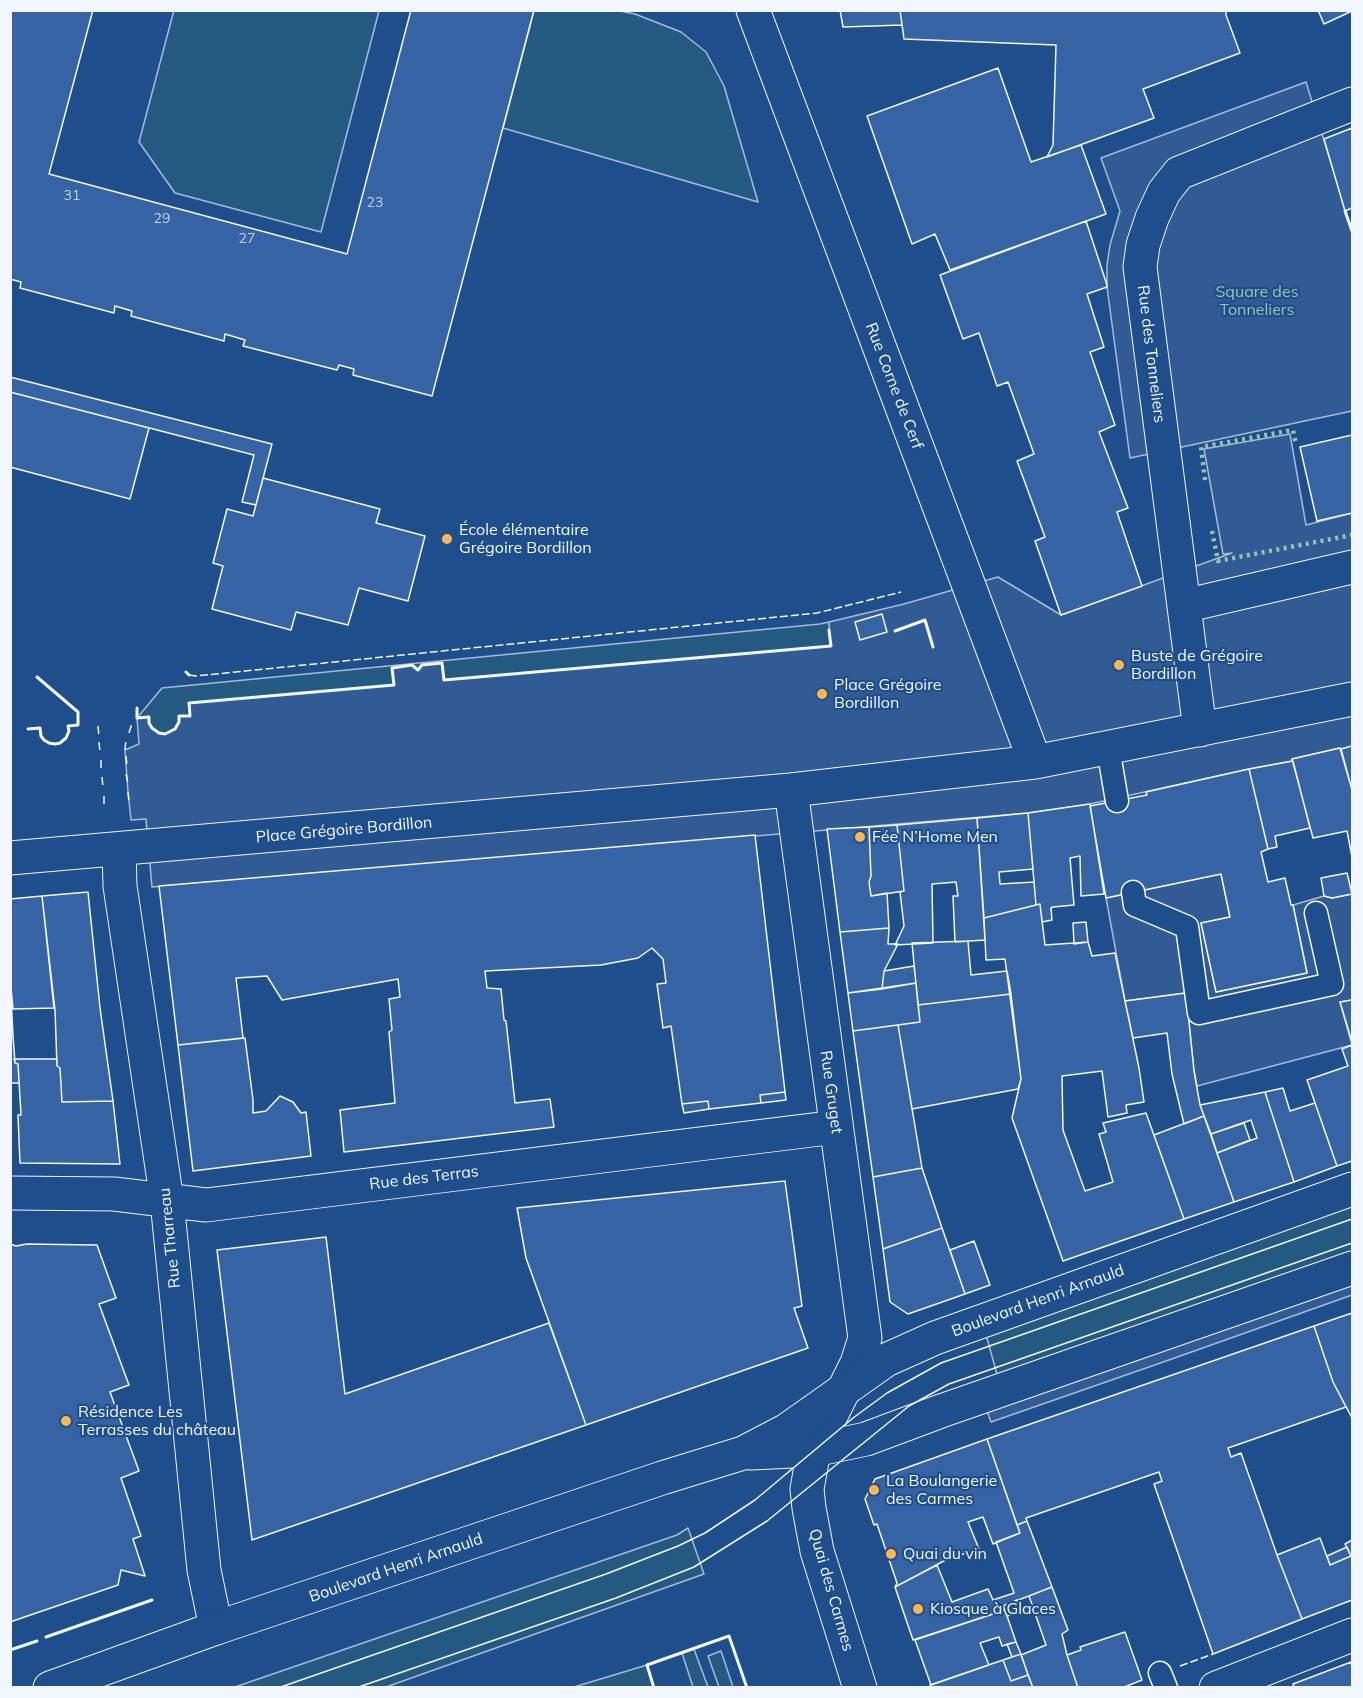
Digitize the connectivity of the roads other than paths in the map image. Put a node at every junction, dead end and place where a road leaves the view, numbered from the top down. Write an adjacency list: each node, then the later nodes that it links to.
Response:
1 (753, 10): 8 (street, Rue Corne de Cerf)
2 (1353, 104): 4 (street, Rue des Tonneliers)
3 (1353, 567): 4 (street)
4 (1184, 606): 6 (street, Rue des Tonneliers)
5 (1353, 699): 6 (street, Place Grégoire Bordillon)
6 (1200, 729): 7 (street, Place Grégoire Bordillon)
7 (1108, 748): 8 (street, Place Grégoire Bordillon); 10 (lane)
8 (1035, 762): 9 (street, Place Grégoire Bordillon)
9 (790, 790): 11 (street, Place Grégoire Bordillon); 15 (street, Rue Gruget)
10 (1117, 801)
11 (119, 849): 12 (street, Place Grégoire Bordillon); 18 (street, Rue Tharreau)
12 (10, 858)
13 (1133, 892): 14 (lane)
14 (1316, 913)
15 (836, 1127): 18 (street, Rue des Terras); 20 (street, Rue Gruget)
16 (1353, 1190): 20 (street, Boulevard Henri Arnauld)
17 (10, 1193): 18 (street, Rue des Terras)
18 (166, 1201): 23 (street, Rue Tharreau)
19 (1353, 1268): 21 (street, Boulevard Henri Arnauld)
20 (844, 1390): 21 (street, Quai des Carmes); 22 (street, Boulevard Henri Arnauld)
21 (814, 1450): 22 (street, Boulevard Henri Arnauld); 26 (street, Quai des Carmes)
22 (743, 1453): 23 (street, Boulevard Henri Arnauld)
23 (216, 1628): 25 (street, Boulevard Henri Arnauld)
24 (1353, 1635): 27 (street)
25 (50, 1688)
26 (861, 1688)
27 (1216, 1688)

